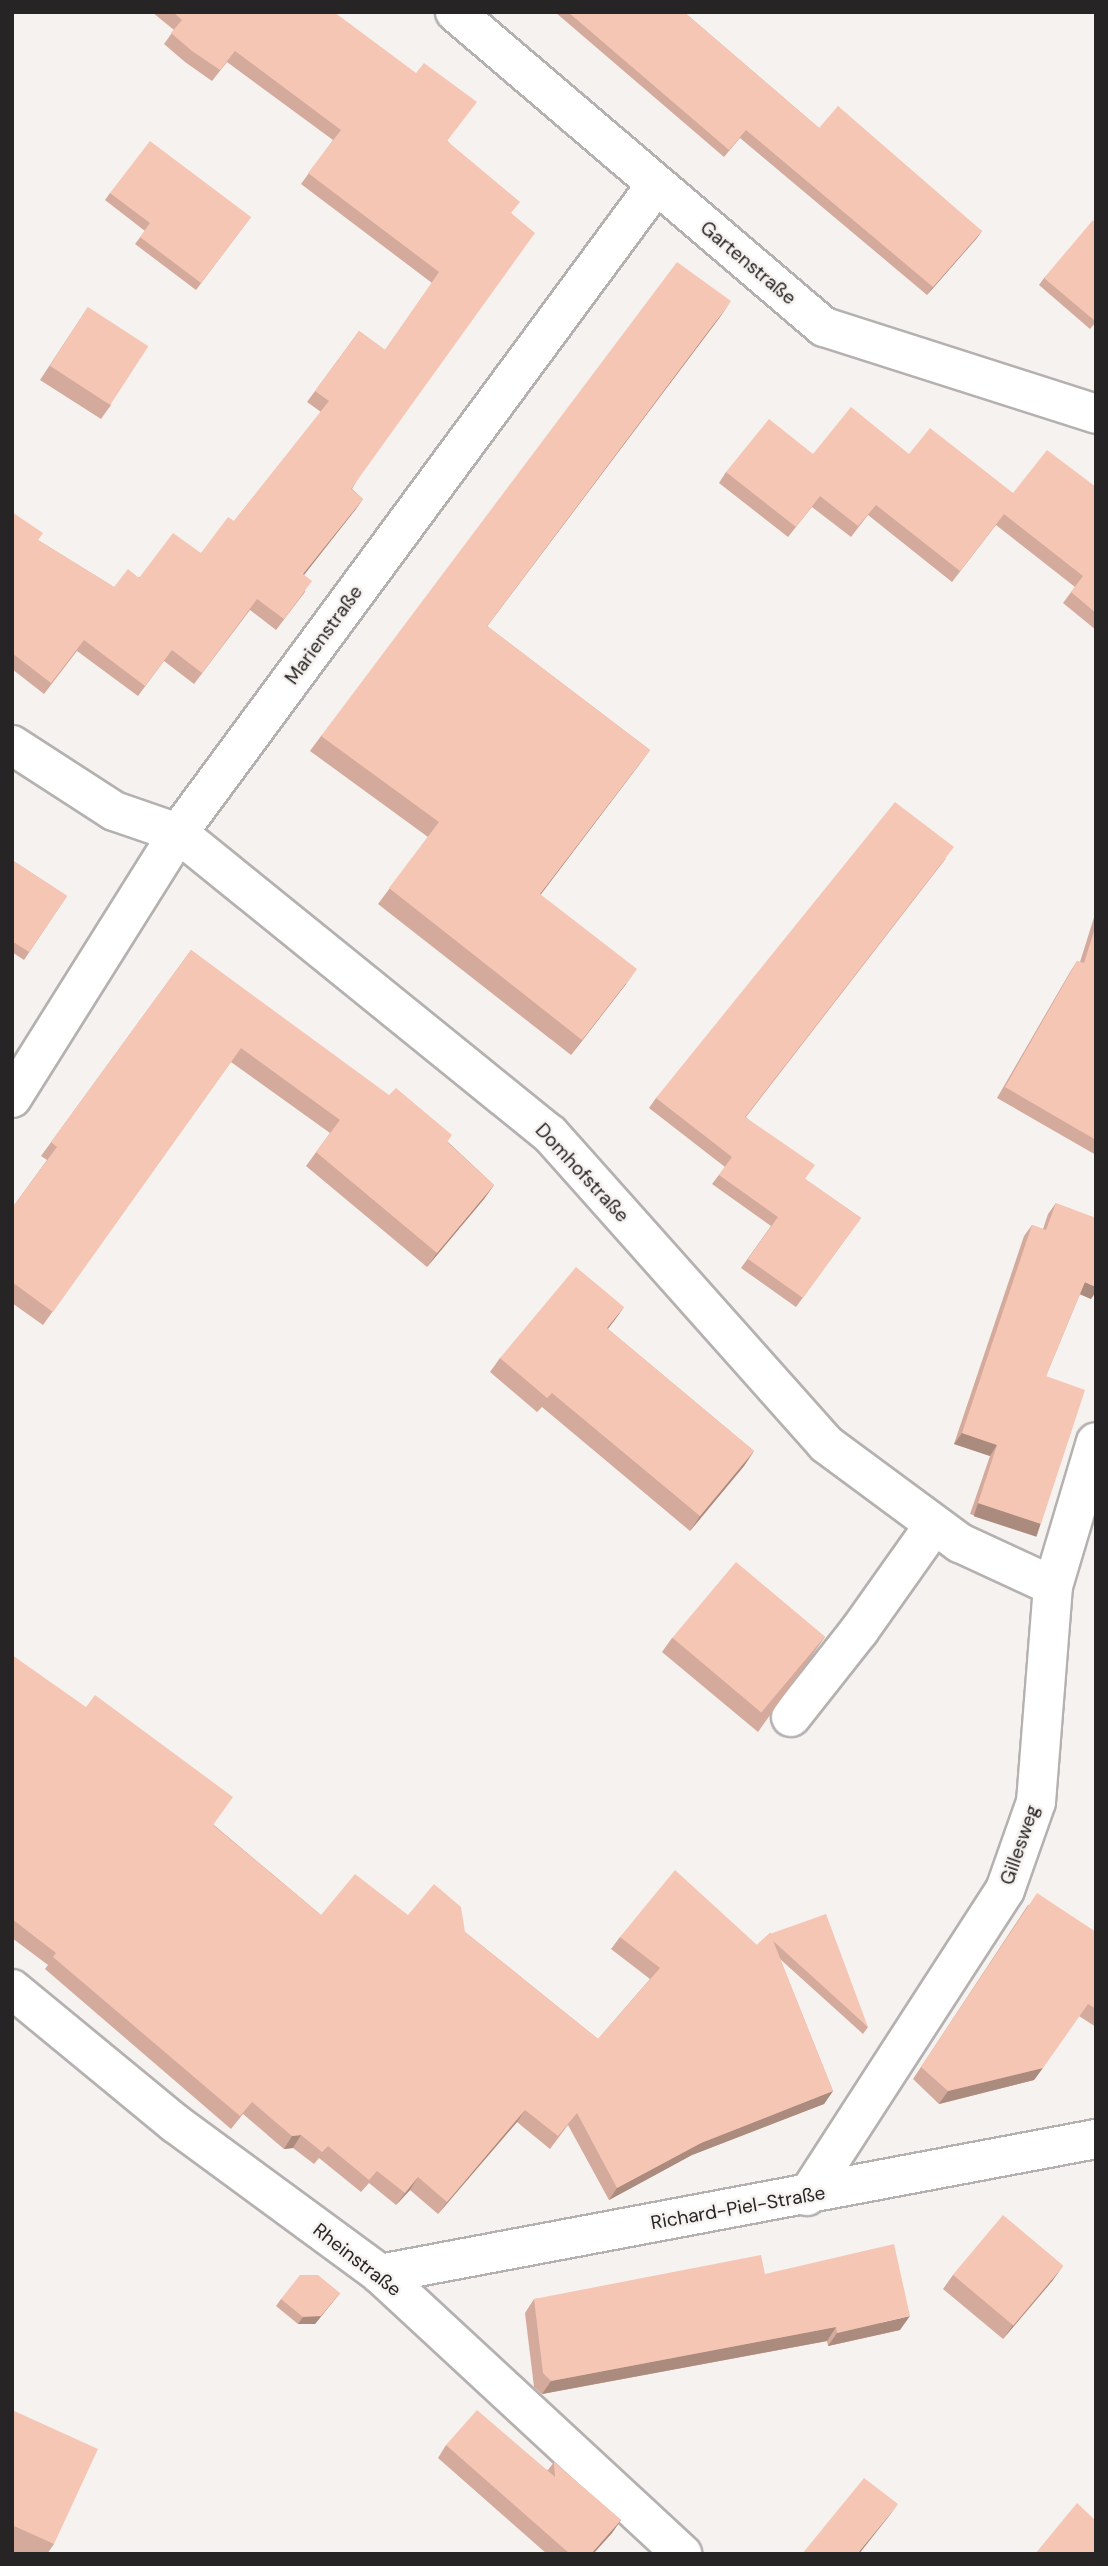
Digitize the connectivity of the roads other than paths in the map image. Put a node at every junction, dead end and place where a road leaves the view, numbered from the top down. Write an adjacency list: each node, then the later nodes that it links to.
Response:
1 (455, 12): 2 (street, Gartenstraße)
2 (656, 186): 3 (street, Gartenstraße); 5 (street, Marienstraße)
3 (1096, 414)
4 (12, 745): 5 (street, Domhofstraße)
5 (178, 833): 6 (street, Marienstraße); 8 (street, Domhofstraße)
6 (12, 1098)
7 (1096, 1442): 9 (street, Gillesweg)
8 (934, 1525): 9 (street, Domhofstraße); 10 (street)
9 (1053, 1586): 13 (street, Gillesweg)
10 (791, 1717)
11 (12, 1989): 14 (street, Rheinstraße)
12 (1096, 2138): 13 (street, Richard-Piel-Straße)
13 (807, 2196): 14 (street, Richard-Piel-Straße)
14 (380, 2274): 15 (street, Rheinstraße)
15 (682, 2554)

